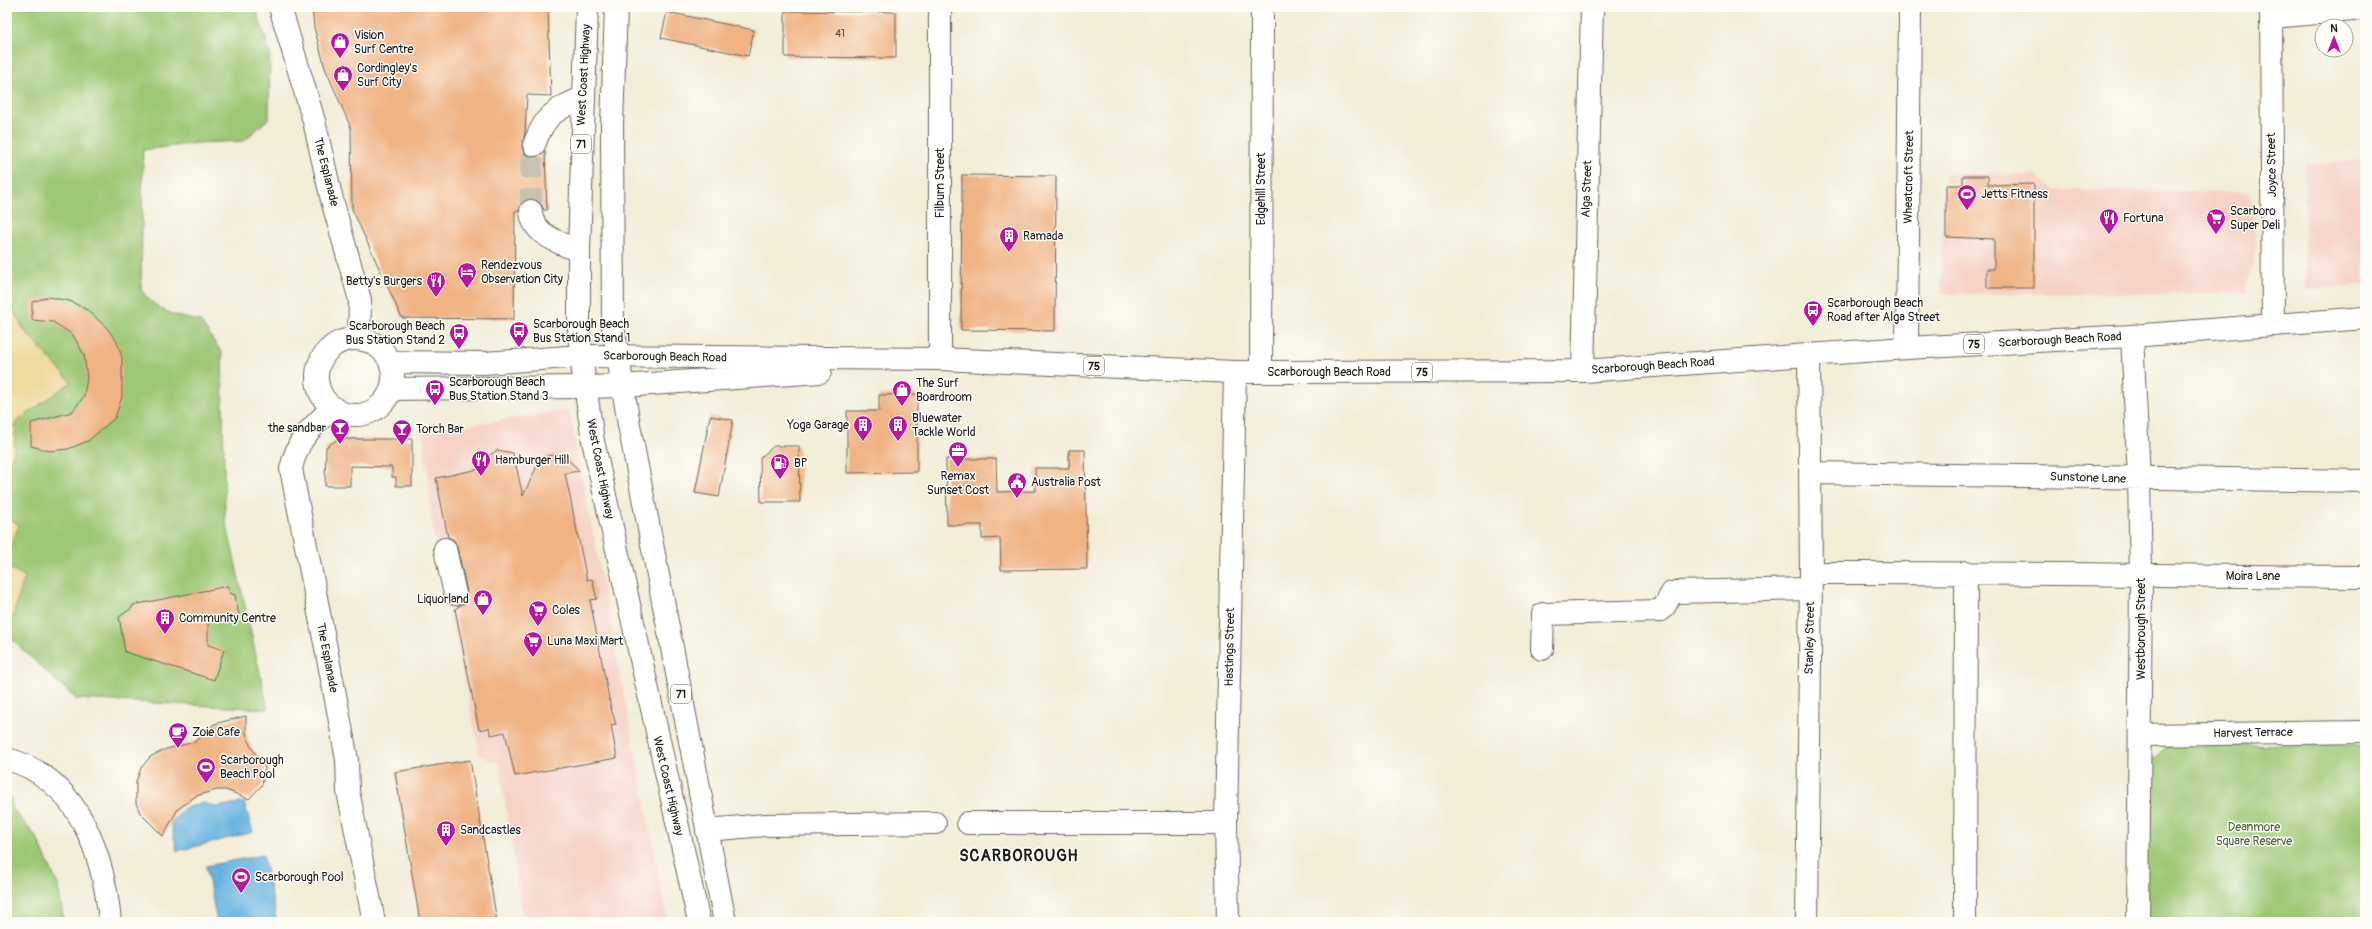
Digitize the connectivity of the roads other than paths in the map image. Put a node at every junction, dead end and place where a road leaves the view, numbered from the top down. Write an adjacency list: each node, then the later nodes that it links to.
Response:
1 (280, 7): 17 (main road, The Esplanade)
2 (587, 7): 10 (main road, West Coast Highway / 71)
3 (616, 7): 21 (main road, 71)
4 (940, 7): 22 (main road, Filburn Street)
5 (1262, 7): 26 (main road, Edgehill Street)
6 (1592, 7): 24 (main road, Alga Street)
7 (1910, 7): 18 (main road, Wheatcroft Street)
8 (2365, 9): 9 (main road)
9 (2271, 12): 15 (main road, Joyce Street)
10 (584, 97): 11 (main road); 13 (main road, West Coast Highway / 71)
11 (534, 145)
12 (531, 211): 13 (main road)
13 (579, 251): 20 (main road, West Coast Highway / 71)
14 (2365, 318): 15 (main road, Scarborough Beach Road / 75)
15 (2273, 323): 16 (main road, Scarborough Beach Road / 75)
16 (2132, 336): 18 (main road, Scarborough Beach Road / 75); 32 (main road, Westborough Street)
17 (359, 340): 23 (main road); 30 (main road)
18 (1907, 348): 19 (main road, Scarborough Beach Road / 75)
19 (1809, 354): 24 (main road, Scarborough Beach Road / 75); 31 (main road, Stanley Street)
20 (581, 356): 21 (main road, Scarborough Beach Road / 75); 23 (main road, Scarborough Beach Road); 28 (main road, West Coast Highway / 71)
21 (618, 356): 22 (main road, Scarborough Beach Road / 75); 27 (main road, 71)
22 (940, 359): 25 (main road, Scarborough Beach Road / 75); 27 (main road, Scarborough Beach Road / 75)
23 (390, 362): 29 (main road)
24 (1583, 371): 26 (main road, Scarborough Beach Road / 75)
25 (1235, 372): 26 (main road, Scarborough Beach Road / 75); 45 (main road, Hastings Street)
26 (1261, 372)
27 (622, 386): 28 (main road, Scarborough Beach Road / 75); 47 (main road, 71)
28 (585, 387): 29 (main road, Scarborough Beach Road); 50 (main road, West Coast Highway / 71)
29 (391, 389): 30 (main road)
30 (333, 407): 49 (main road, The Esplanade)
31 (1811, 473): 32 (main road, Sunstone Lane); 38 (main road, Stanley Street)
32 (2139, 479): 33 (main road, Sunstone Lane); 36 (main road, Westborough Street)
33 (2365, 481)
34 (445, 549): 39 (main road)
35 (1966, 572): 36 (main road, Moira Lane); 38 (main road, Moira Lane); 54 (main road)
36 (2141, 576): 37 (main road, Moira Lane); 42 (main road, Westborough Street)
37 (2365, 577)
38 (1811, 581): 40 (main road, Moira Lane); 53 (main road, Stanley Street)
39 (455, 594)
40 (1542, 648)
41 (2365, 732): 42 (main road, Harvest Terrace)
42 (2141, 735): 55 (main road, Westborough Street)
43 (7, 759): 48 (main road)
44 (968, 823): 45 (main road)
45 (1226, 823): 52 (main road, Hastings Street)
46 (935, 824): 47 (main road)
47 (707, 830): 51 (main road, 71)
48 (110, 922)
49 (374, 922)
50 (699, 922)
51 (725, 922)
52 (1228, 922)
53 (1807, 922)
54 (1965, 922)
55 (2138, 922)

